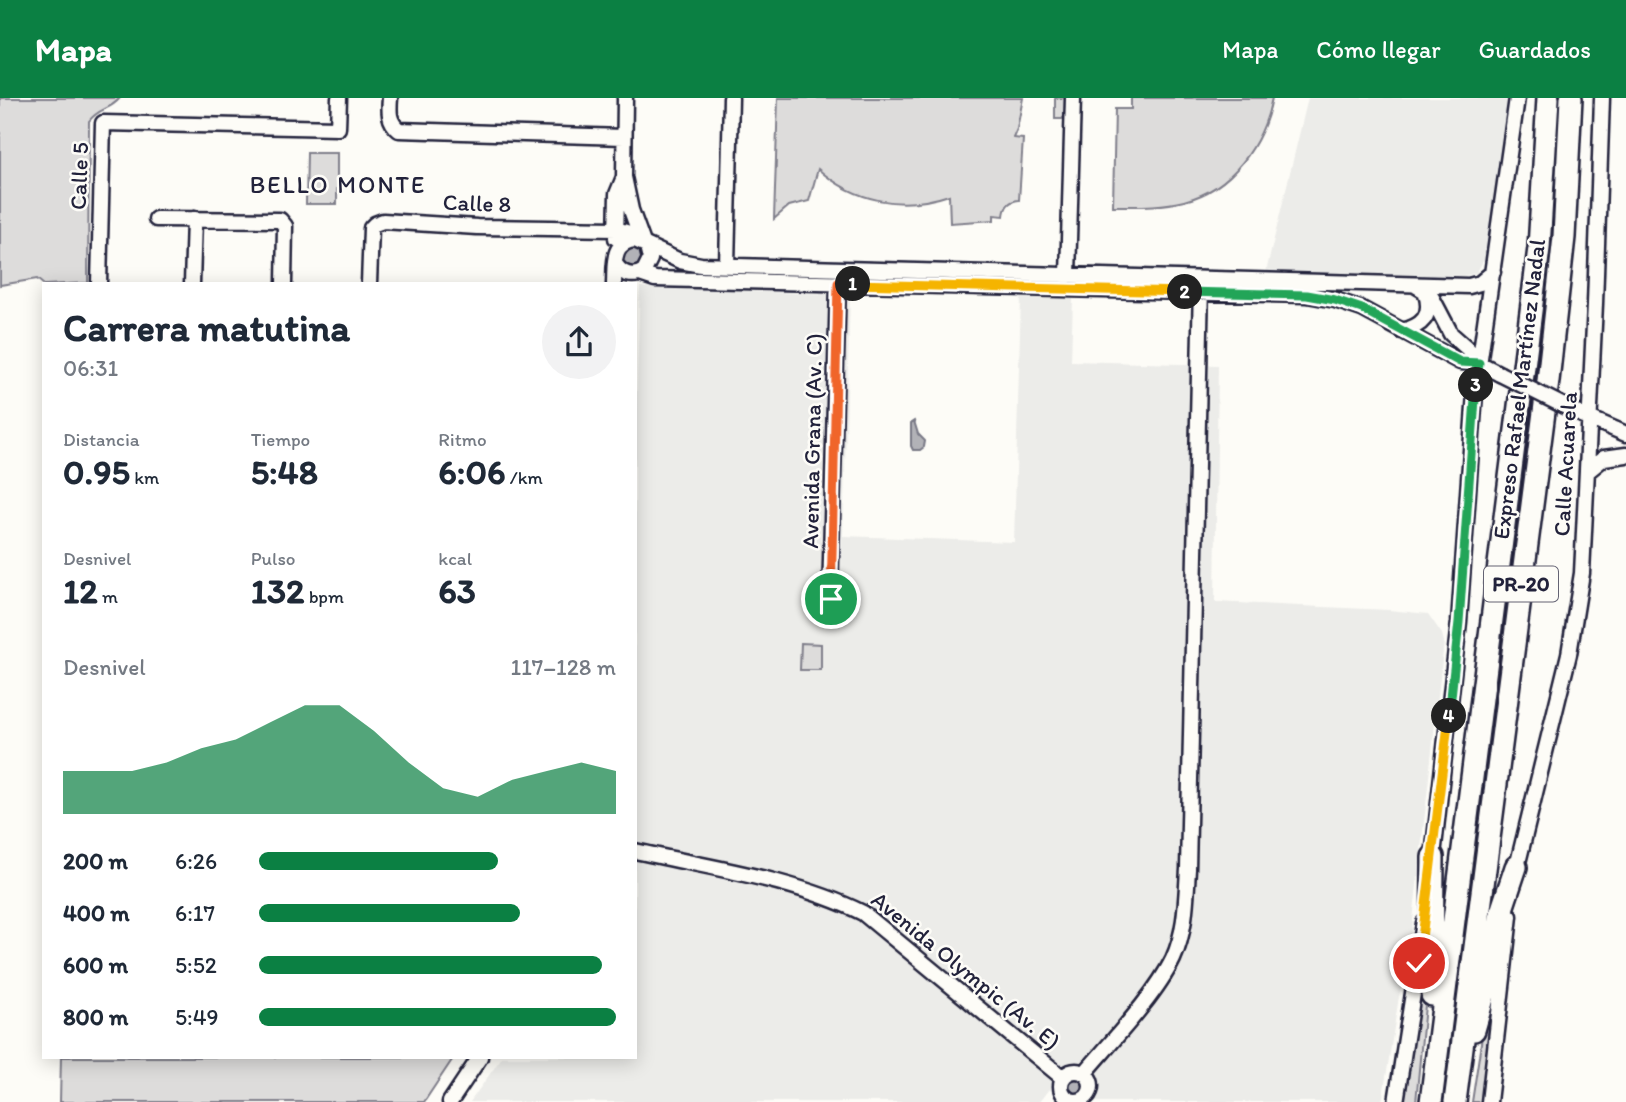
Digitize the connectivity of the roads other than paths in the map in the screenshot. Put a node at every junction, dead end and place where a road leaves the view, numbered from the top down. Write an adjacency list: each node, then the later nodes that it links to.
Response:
1 (339, 98): 21 (street, Calle 5)
2 (390, 98): 10 (street)
3 (625, 98): 10 (street)
4 (731, 98): 17 (street)
5 (1073, 98): 19 (street)
6 (1517, 98): 18 (street)
7 (1548, 98): 40 (highway, Expreso Rafael Martínez Nadal / PR-20)
8 (1572, 98): 41 (highway, Expreso Rafael Martínez Nadal / PR-20)
9 (1602, 98): 31 (street, Calle Acuarela)
10 (624, 137): 11 (street)
11 (624, 177): 14 (street); 15 (street)
12 (156, 219): 13 (street)
13 (194, 219): 22 (street); 23 (street)
14 (616, 229): 15 (street, Calle 8); 16 (street); 24 (street, Calle 8)
15 (641, 243): 16 (street); 17 (street, Calle 8); 20 (street)
16 (616, 258): 20 (street); 25 (street)
17 (727, 266): 19 (street, Calle 8)
18 (1493, 272): 28 (street); 30 (street)
19 (1068, 276): 27 (street, Calle 8)
20 (635, 277): 26 (street)
21 (99, 282)
22 (192, 282)
23 (284, 282)
24 (369, 282)
25 (614, 282)
26 (838, 283): 27 (street); 35 (street, Avenida Grana (Av. C))
27 (1201, 286): 28 (street); 29 (street); 42 (street)
28 (1418, 287): 29 (street); 30 (street)
29 (1402, 331): 30 (street)
30 (1479, 363): 31 (street, bridge); 37 (street)
31 (1584, 416): 32 (street); 34 (street, Calle Acuarela)
32 (1626, 434)
33 (1626, 455): 34 (street)
34 (1588, 471): 38 (street, Calle Acuarela)
35 (831, 599)
36 (637, 851): 43 (street, Avenida Olympic (Av. E))
37 (1433, 857): 40 (highway); 46 (street)
38 (1516, 867): 41 (highway); 49 (street, Calle Acuarela)
39 (479, 1059): 45 (street)
40 (1436, 1064): 47 (highway, Expreso Rafael Martínez Nadal / PR-20)
41 (1460, 1068): 48 (highway, Expreso Rafael Martínez Nadal / PR-20)
42 (1084, 1074): 43 (street); 44 (street)
43 (1063, 1078): 44 (street)
44 (1063, 1099)
45 (450, 1102)
46 (1396, 1102)
47 (1431, 1102)
48 (1455, 1102)
49 (1489, 1102)

